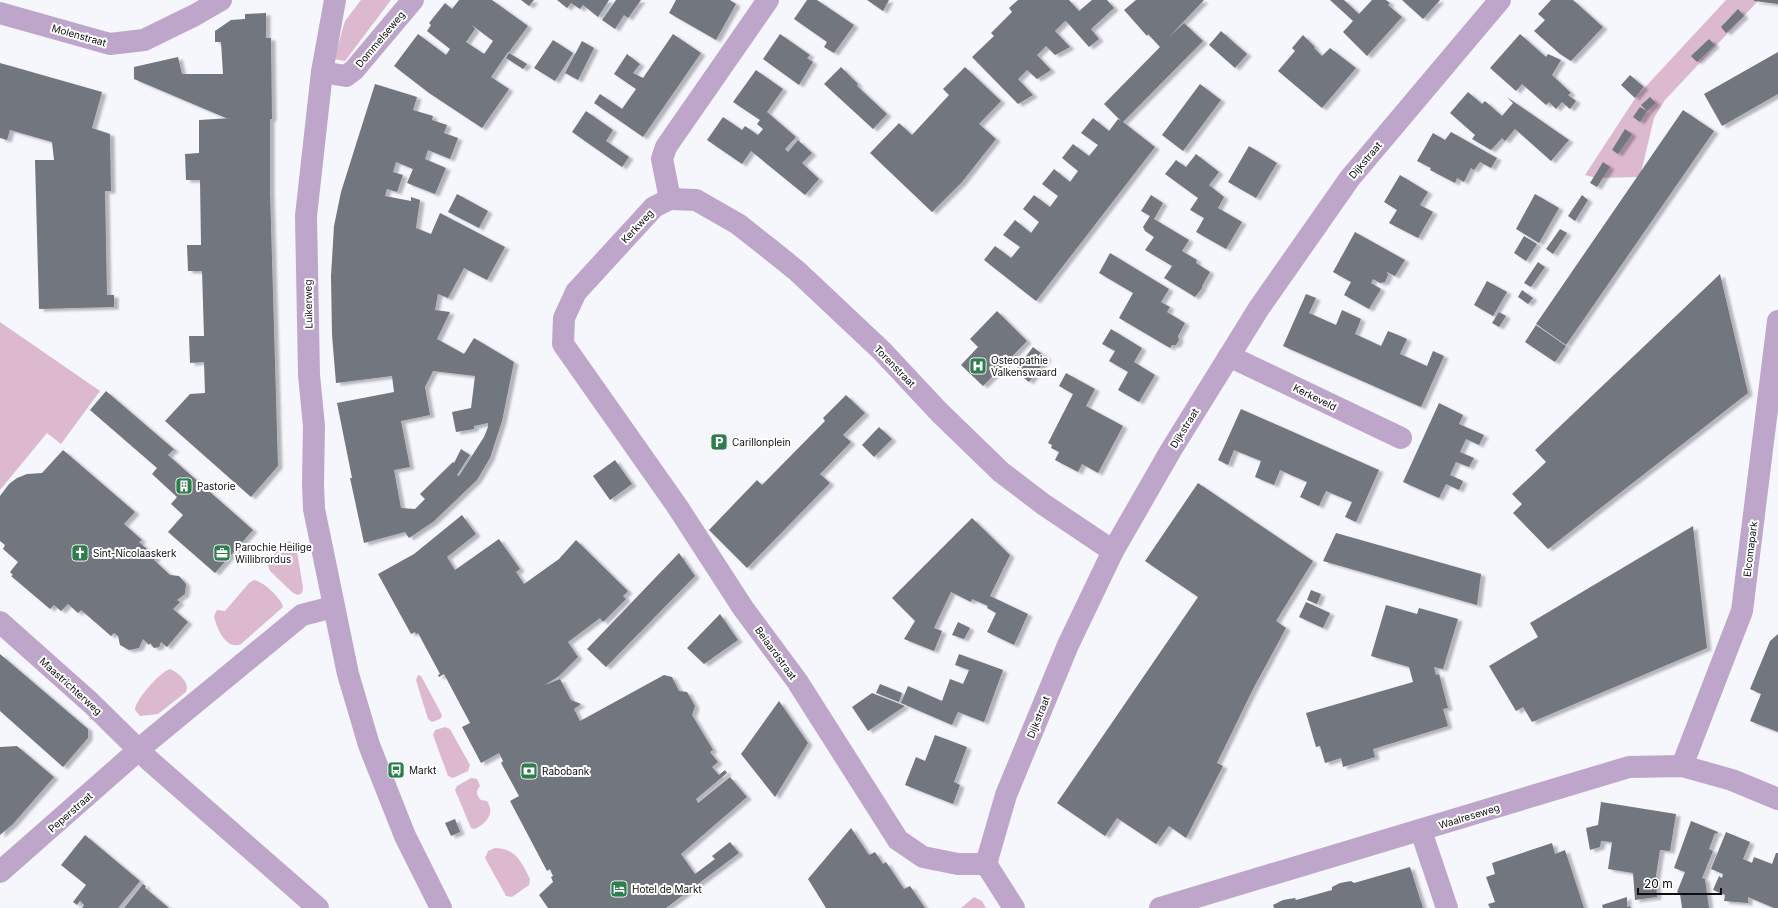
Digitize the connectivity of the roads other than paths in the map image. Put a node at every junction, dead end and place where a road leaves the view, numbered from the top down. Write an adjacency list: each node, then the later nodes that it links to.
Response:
1 (221, 0): 6 (street, Molenstraat)
2 (336, 0): 7 (street, Luikerweg)
3 (413, 0): 7 (street, Dommelseweg)
4 (768, 0): 8 (street)
5 (1500, 0): 10 (street, Dijkstraat)
6 (0, 13)
7 (322, 72): 14 (street, Luikerweg)
8 (670, 199): 11 (street, Kerkweg); 13 (street, Torenstraat)
9 (1778, 321): 17 (street, Elcomapark)
10 (1229, 356): 12 (street, Kerkeveld); 13 (street, Dijkstraat)
11 (596, 392): 20 (street, Beiaardstraat)
12 (1400, 438)
13 (1113, 551): 20 (street, Dijkstraat)
14 (333, 607): 16 (street); 23 (street)
15 (0, 622): 16 (street, Maastrichterweg)
16 (140, 751): 21 (street, Peperstraat); 22 (street)
17 (1682, 766): 18 (street, Waalreseweg); 19 (street, Waalreseweg)
18 (1778, 799)
19 (1422, 831): 25 (street, Waalreseweg); 26 (street)
20 (986, 864): 24 (street)
21 (0, 872)
22 (318, 908)
23 (441, 908)
24 (1014, 908)
25 (1160, 908)
26 (1447, 908)

